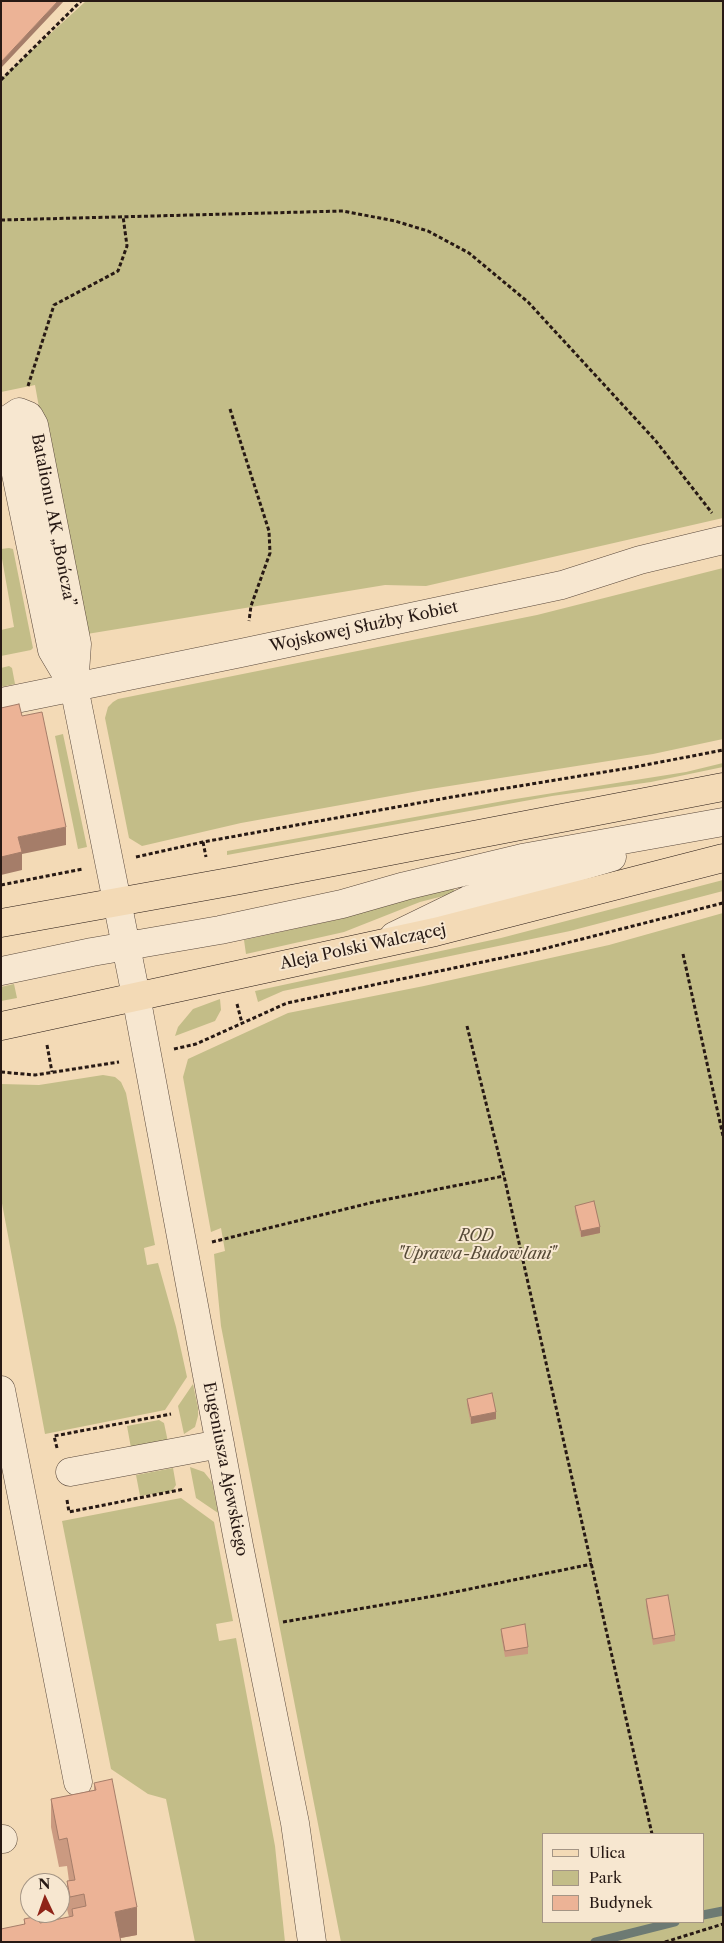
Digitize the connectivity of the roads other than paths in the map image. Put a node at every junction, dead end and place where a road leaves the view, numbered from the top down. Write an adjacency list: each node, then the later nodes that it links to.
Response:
1 (19, 412): 3 (street, Batalionu AK „Bończa”)
2 (718, 528): 3 (street, Wojskowej Służby Kobiet)
3 (74, 687): 4 (street, Wojskowej Służby Kobiet); 8 (street, Batalionu AK „Bończa”)
4 (1, 702)
5 (723, 787): 8 (main road)
6 (723, 823): 10 (street); 11 (street)
7 (723, 858): 10 (main road, Aleja Polski Walczącej)
8 (118, 902): 9 (main road); 11 (street, Batalionu AK „Bończa”)
9 (1, 923)
10 (377, 944): 13 (main road, Aleja Polski Walczącej)
11 (127, 946): 12 (street); 13 (street, Batalionu AK „Bończa”)
12 (1, 971)
13 (136, 996): 14 (main road, Aleja Polski Walczącej); 16 (street, Eugeniusza Ajewskiego)
14 (1, 1026)
15 (1, 1390): 18 (street)
16 (220, 1444): 17 (street); 20 (street, Eugeniusza Ajewskiego)
17 (64, 1474)
18 (11, 1487): 19 (street)
19 (78, 1782)
20 (312, 1942)

